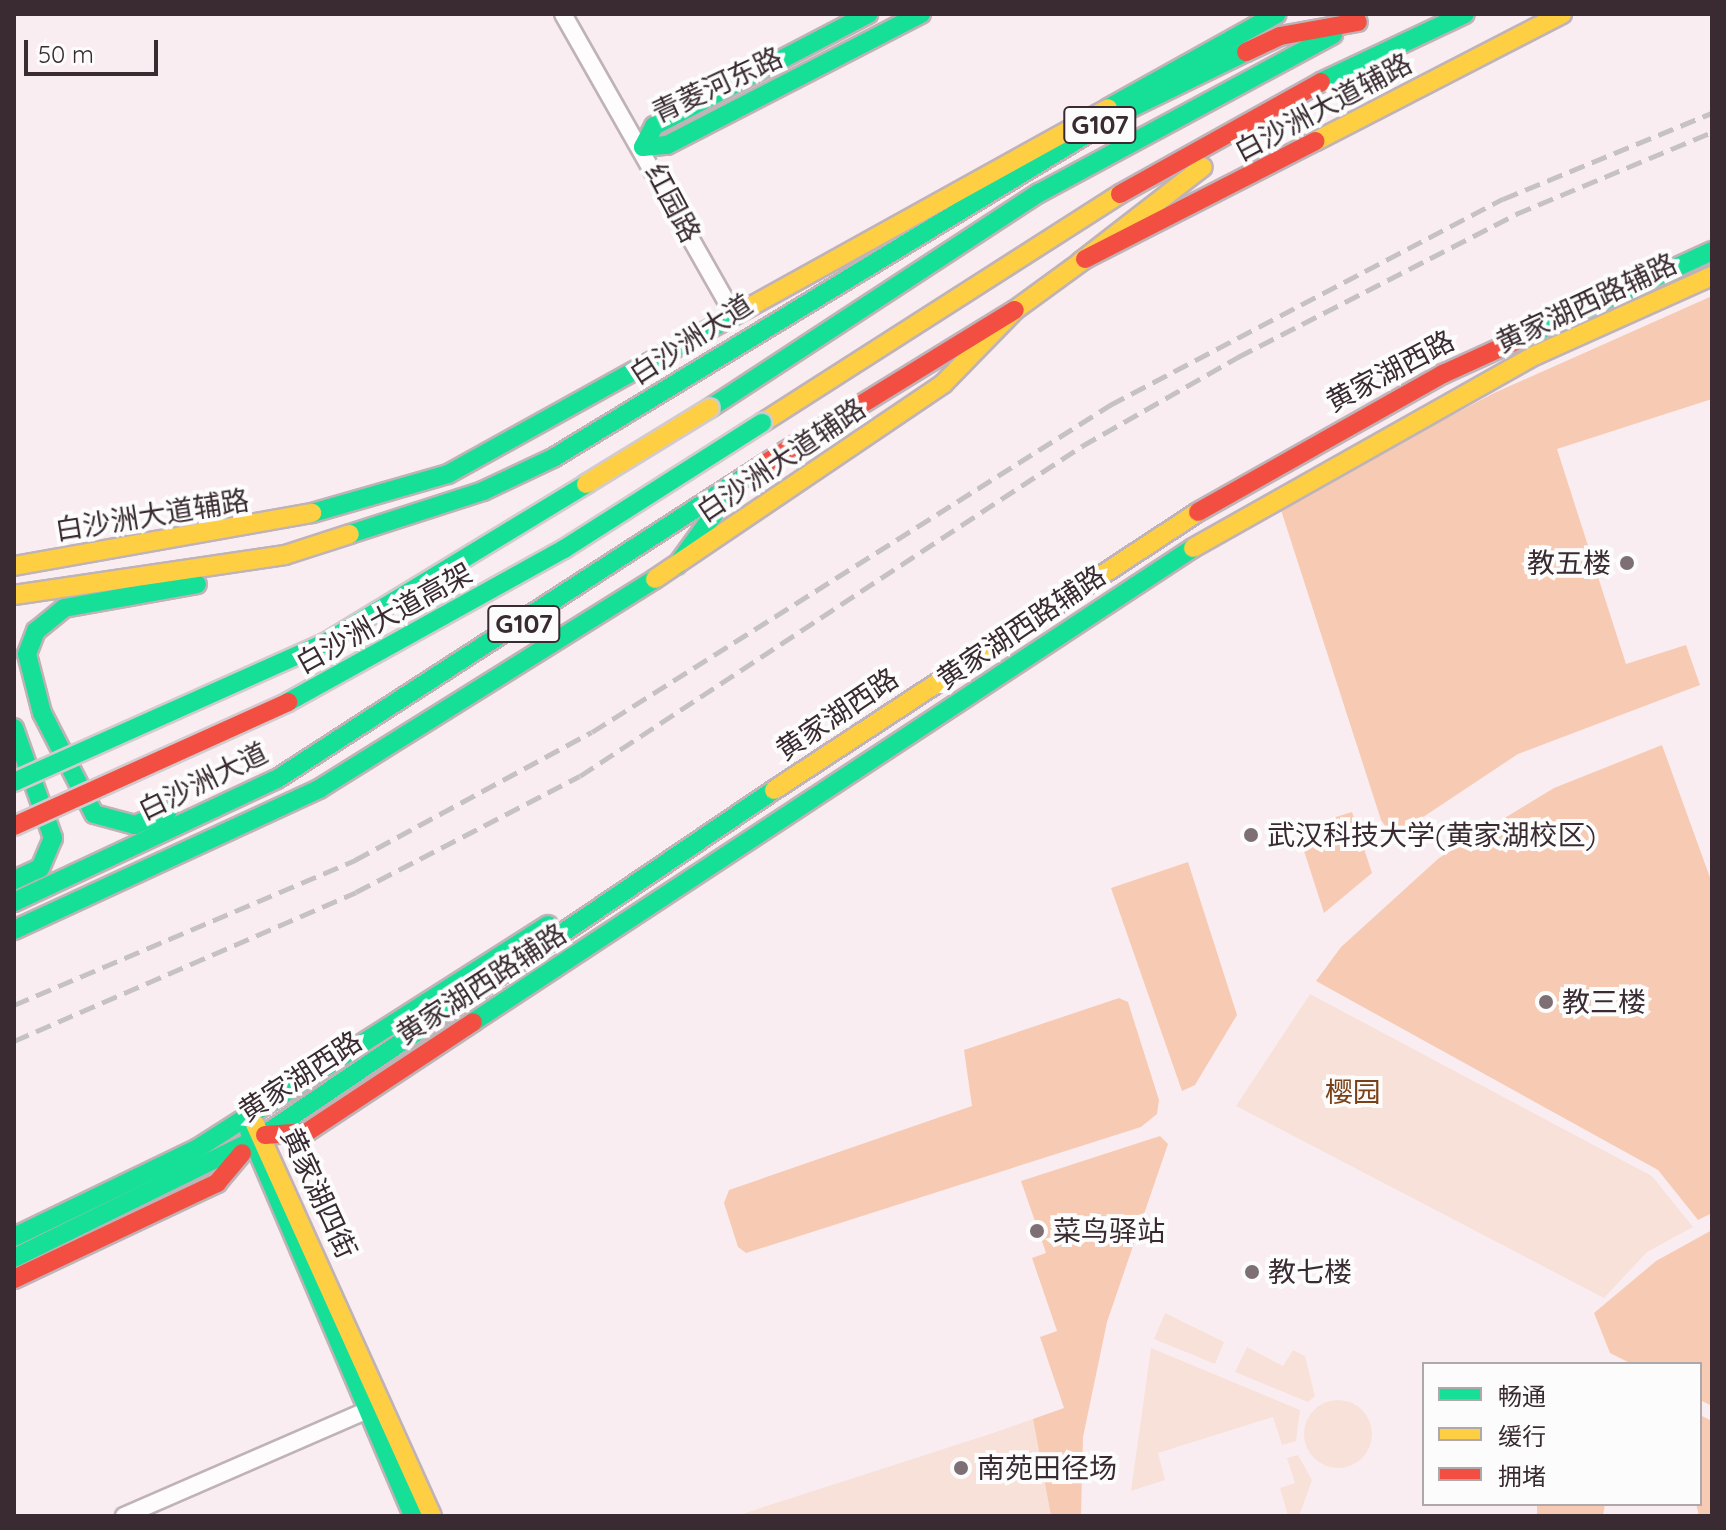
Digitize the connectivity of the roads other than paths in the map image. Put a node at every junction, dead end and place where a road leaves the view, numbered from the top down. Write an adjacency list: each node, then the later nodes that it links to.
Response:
1 (563, 14): 11 (street, 红园路)
2 (868, 14): 11 (main road, 青菱河东路)
3 (921, 14): 11 (main road, 青菱河东路)
4 (1277, 14): 9 (main road, 白沙洲大道辅路)
5 (1465, 14): 10 (main road)
6 (1562, 14): 15 (main road, 白沙洲大道辅路)
7 (1366, 18): 8 (main road, 白沙洲大道 / G107); 21 (main road, 白沙洲大道)
8 (1280, 36): 9 (main road); 16 (main road, 白沙洲大道 / G107)
9 (1171, 68): 12 (main road, 白沙洲大道辅路)
10 (1288, 100): 15 (main road); 22 (main road)
11 (643, 147): 19 (street, 红园路)
12 (930, 206): 16 (main road); 19 (main road, 白沙洲大道辅路)
13 (1712, 237): 35 (main road, 黄家湖西路)
14 (1712, 251): 36 (main road, 黄家湖西路)
15 (1080, 262): 18 (main road, 白沙洲大道辅路)
16 (858, 267): 21 (main road); 24 (main road, 白沙洲大道 / G107)
17 (1712, 276): 36 (main road, 黄家湖西路辅路)
18 (1015, 310): 20 (main road, 白沙洲大道 / G107); 25 (main road, 白沙洲大道辅路)
19 (732, 311): 26 (main road, 白沙洲大道辅路)
20 (945, 347): 22 (main road); 23 (main road, 白沙洲大道 / G107)
21 (710, 408): 30 (main road, 白沙洲大道高架, bridge)
22 (762, 423): 31 (main road, 白沙洲大道高架, bridge)
23 (739, 481): 25 (main road); 29 (main road, 白沙洲大道 / G107)
24 (285, 555): 27 (main road, 白沙洲大道 / G107); 29 (main road)
25 (677, 565): 34 (main road, 白沙洲大道辅路)
26 (14, 566)
27 (14, 595)
28 (14, 728): 32 (main road)
29 (349, 730): 33 (main road, 白沙洲大道 / G107)
30 (14, 782)
31 (14, 826)
32 (14, 880)
33 (14, 902)
34 (14, 930)
35 (248, 1117): 36 (main road, 黄家湖四街); 37 (main road, 黄家湖西路)
36 (257, 1139): 38 (main road, 黄家湖西路); 39 (main road); 40 (main road, 黄家湖四街)
37 (14, 1237)
38 (14, 1258)
39 (14, 1279)
40 (375, 1407): 41 (street); 42 (main road, 黄家湖四街); 43 (main road, 黄家湖四街)
41 (124, 1516)
42 (413, 1516)
43 (432, 1516)

